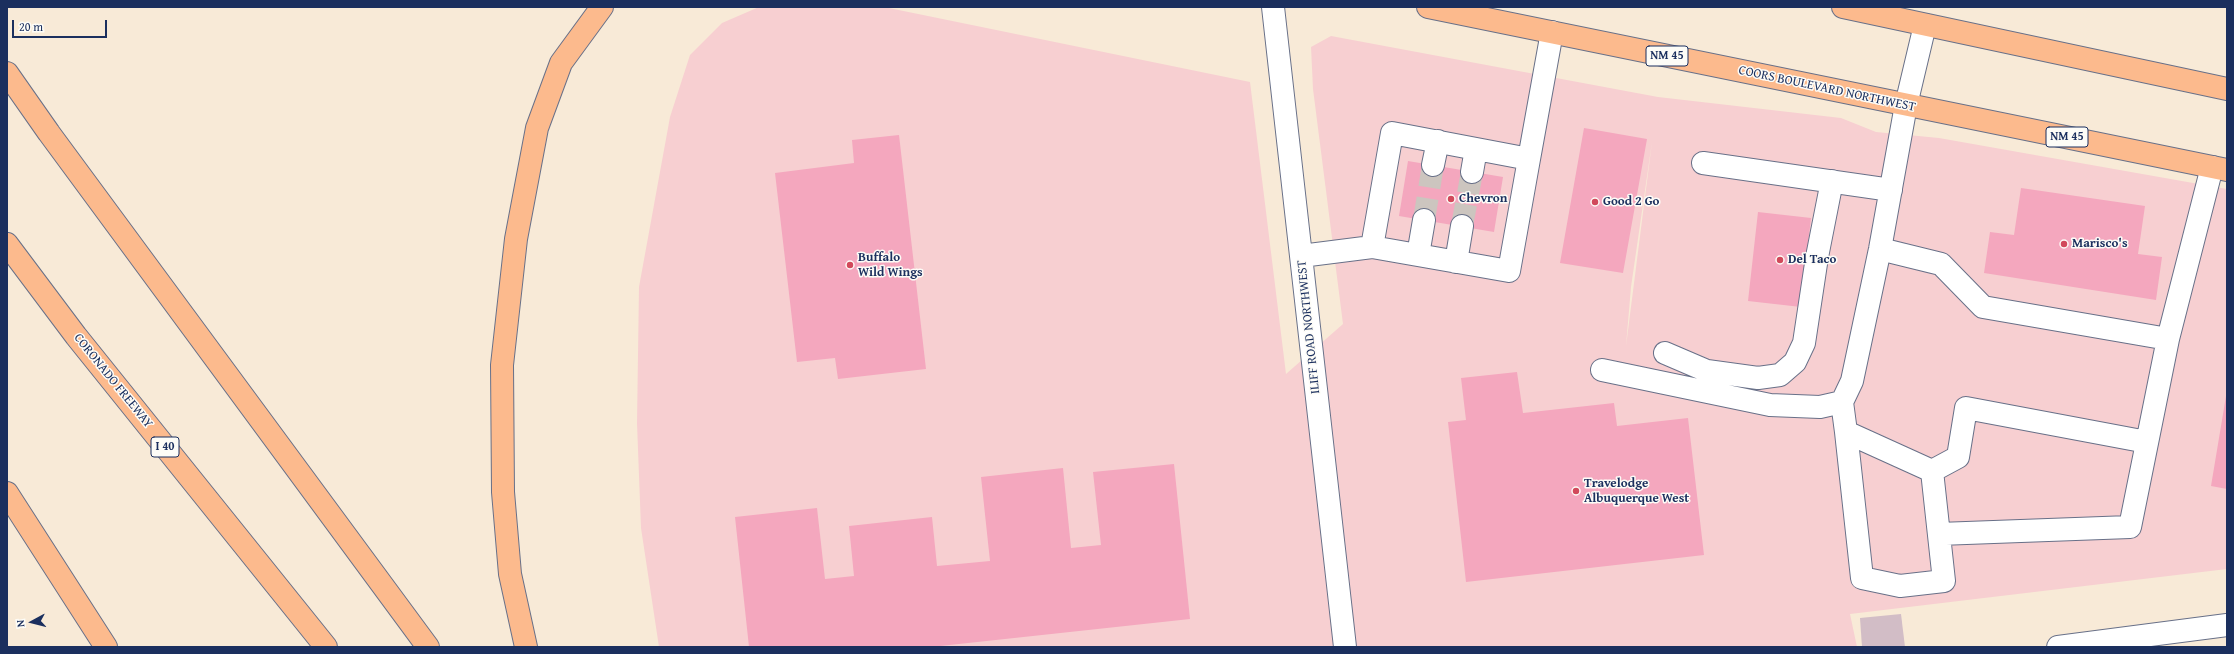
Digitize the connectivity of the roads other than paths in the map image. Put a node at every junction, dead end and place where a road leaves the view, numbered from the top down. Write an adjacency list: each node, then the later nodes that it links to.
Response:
1 (602, 7): 40 (main road)
2 (1273, 7): 25 (street, ILIFF ROAD NORTHWEST)
3 (1428, 7): 6 (main road, COORS BOULEVARD NORTHWEST / NM 45)
4 (1843, 7): 5 (main road)
5 (1925, 25): 8 (main road); 9 (street)
6 (1552, 32): 9 (main road, COORS BOULEVARD NORTHWEST / NM 45); 12 (street)
7 (7, 73): 39 (main road)
8 (2227, 89)
9 (1906, 105): 15 (main road, COORS BOULEVARD NORTHWEST / NM 45); 18 (street)
10 (1438, 141): 11 (street); 14 (street); 22 (street)
11 (1476, 149): 12 (street); 16 (street)
12 (1528, 158): 26 (street)
13 (1703, 163): 17 (street)
14 (1433, 165)
15 (2219, 168): 27 (street)
16 (1472, 172)
17 (1832, 182): 18 (street); 28 (street)
18 (1891, 190): 23 (street)
19 (1424, 220): 24 (street)
20 (1462, 226): 26 (street)
21 (7, 244): 38 (main road, CORONADO FREEWAY / I 40)
22 (1372, 247): 24 (street); 25 (street)
23 (1880, 249): 27 (street); 30 (street)
24 (1418, 255): 26 (street)
25 (1301, 256): 41 (street, ILIFF ROAD NORTHWEST)
26 (1456, 262)
27 (2168, 339): 32 (street)
28 (1665, 353)
29 (1602, 370): 30 (street)
30 (1842, 402): 31 (street)
31 (1846, 432): 33 (street); 35 (street)
32 (2147, 442): 33 (street); 35 (street)
33 (1932, 471): 35 (street)
34 (7, 493): 37 (main road)
35 (1939, 534)
36 (2227, 625): 42 (street)
37 (106, 647)
38 (326, 647)
39 (428, 647)
40 (526, 647)
41 (1345, 647)
42 (2058, 647)

